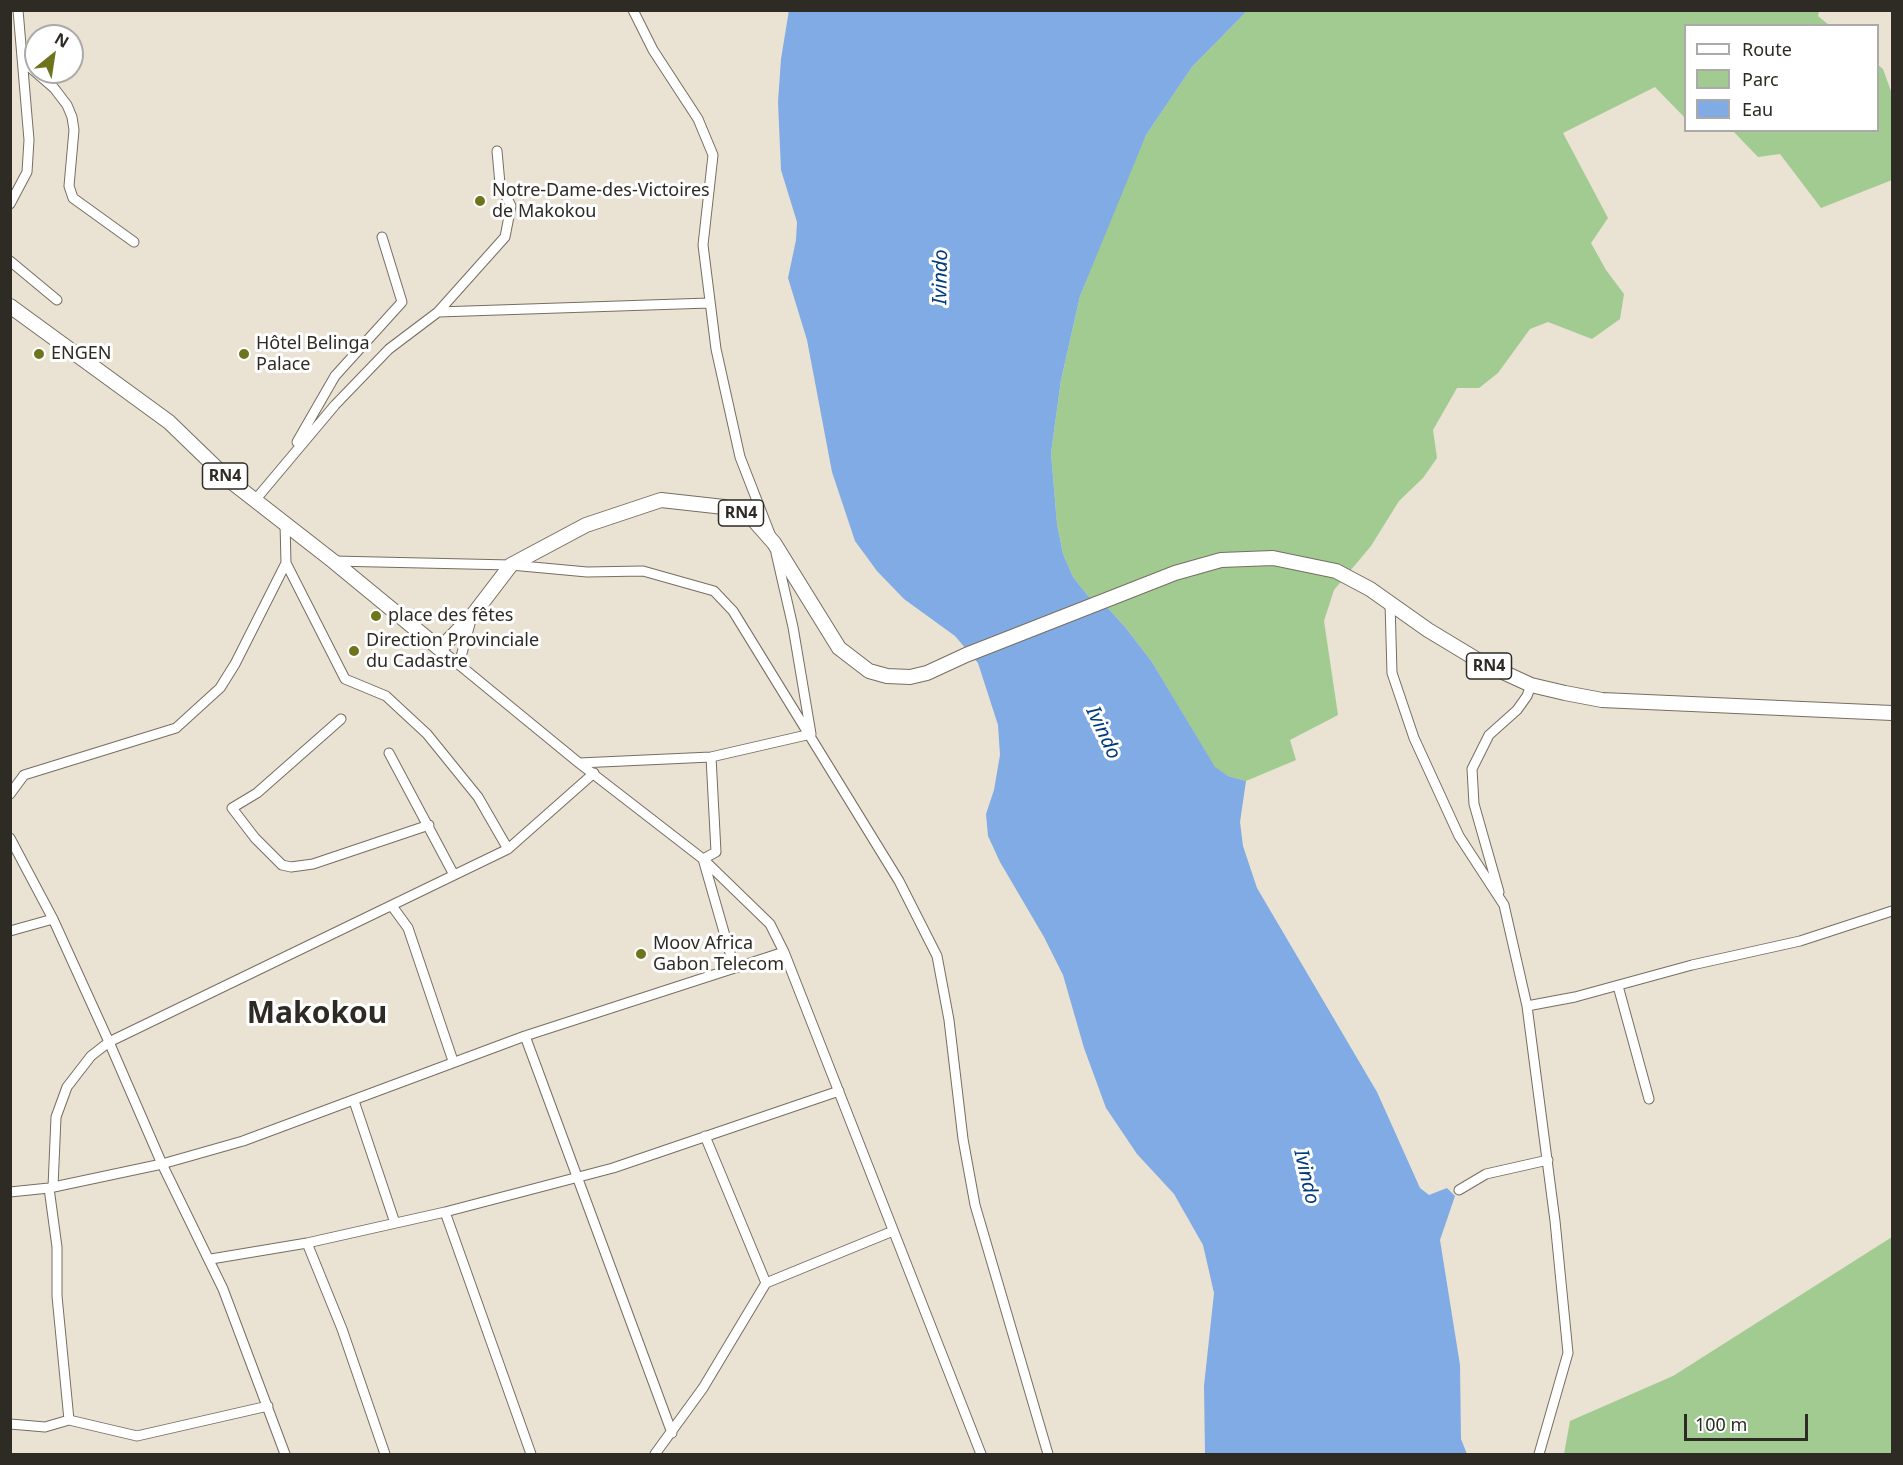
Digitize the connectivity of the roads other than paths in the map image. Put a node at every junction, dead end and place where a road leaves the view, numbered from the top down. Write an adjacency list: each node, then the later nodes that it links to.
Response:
1 (18, 10): 3 (street)
2 (633, 10): 12 (street)
3 (24, 62)
4 (25, 84): 7 (street)
5 (49, 84): 9 (street)
6 (497, 151): 14 (street)
7 (10, 204)
8 (382, 237): 15 (street)
9 (134, 242)
10 (10, 261): 11 (street)
11 (57, 300)
12 (709, 303): 14 (street); 18 (street)
13 (10, 306): 16 (highway, RN4)
14 (438, 312): 15 (street)
15 (285, 463): 16 (street)
16 (256, 499): 17 (highway, RN4)
17 (285, 523): 19 (highway, RN4); 20 (street)
18 (774, 543): 21 (highway, RN4); 22 (highway, RN4); 29 (street)
19 (333, 561): 21 (street); 24 (highway, RN4)
20 (286, 562): 34 (street); 37 (street)
21 (511, 565): 23 (highway, RN4); 29 (street)
22 (1390, 603): 26 (highway, RN4); 40 (street)
23 (472, 616): 24 (highway, RN4); 25 (street)
24 (440, 649): 25 (street)
25 (459, 664): 32 (street)
26 (1531, 684): 27 (highway, RN4); 40 (street)
27 (1893, 713)
28 (340, 719): 35 (street)
29 (810, 734): 31 (street); 77 (street)
30 (389, 753): 35 (street)
31 (711, 757): 32 (street); 38 (street)
32 (579, 763): 33 (street)
33 (594, 773): 37 (street); 38 (street)
34 (10, 795)
35 (429, 825): 39 (street)
36 (10, 838): 43 (street)
37 (508, 849): 39 (street)
38 (704, 859): 45 (street); 46 (street)
39 (454, 876): 41 (street)
40 (1504, 905): 48 (street)
41 (392, 906): 50 (street); 51 (street)
42 (1893, 910): 47 (street)
43 (53, 919): 44 (street); 50 (street)
44 (10, 930)
45 (784, 952): 46 (street); 52 (street)
46 (734, 967): 49 (street)
47 (1618, 986): 48 (street); 53 (street)
48 (1527, 1006): 56 (street)
49 (525, 1036): 51 (street); 58 (street)
50 (109, 1042): 57 (street); 59 (street)
51 (453, 1061): 54 (street)
52 (839, 1091): 55 (street); 64 (street)
53 (1649, 1099)
54 (354, 1101): 57 (street); 63 (street)
55 (705, 1136): 58 (street); 67 (street)
56 (1548, 1160): 60 (street); 78 (street)
57 (162, 1164): 59 (street); 66 (street)
58 (577, 1177): 62 (street); 71 (street)
59 (51, 1188): 61 (street); 69 (street)
60 (1459, 1190)
61 (10, 1192)
62 (445, 1212): 63 (street); 74 (street)
63 (395, 1223): 65 (street)
64 (893, 1230): 67 (street); 76 (street)
65 (308, 1243): 66 (street); 73 (street)
66 (211, 1259): 68 (street)
67 (766, 1283): 71 (street)
68 (268, 1406): 69 (street); 72 (street)
69 (69, 1420): 70 (street)
70 (10, 1424)
71 (672, 1433): 75 (street)
72 (285, 1455)
73 (385, 1455)
74 (531, 1455)
75 (655, 1455)
76 (981, 1455)
77 (1048, 1455)
78 (1539, 1455)

